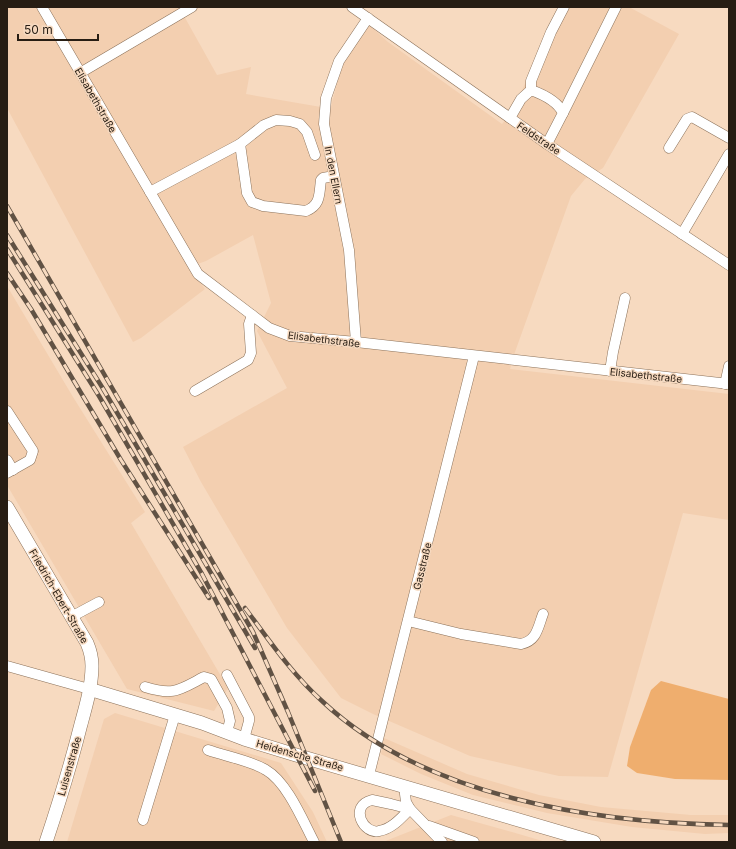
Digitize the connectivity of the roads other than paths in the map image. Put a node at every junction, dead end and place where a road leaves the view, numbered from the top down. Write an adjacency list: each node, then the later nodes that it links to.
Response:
1 (42, 7): 7 (street, Elisabethstraße)
2 (192, 7): 7 (street)
3 (352, 7): 6 (street, Feldstraße)
4 (564, 7): 8 (street)
5 (616, 7): 9 (street)
6 (368, 18): 10 (street, Feldstraße); 17 (street, In den Ellern)
7 (80, 73): 18 (street, Elisabethstraße)
8 (532, 90): 9 (street); 10 (street)
9 (563, 113): 13 (street)
10 (510, 118): 13 (street, Feldstraße)
11 (729, 138): 14 (street)
12 (240, 144): 15 (street); 17 (street); 18 (street)
13 (547, 144): 19 (street, Feldstraße)
14 (670, 148)
15 (315, 154)
16 (729, 154): 19 (street)
17 (334, 176): 23 (street, In den Ellern)
18 (150, 192): 22 (street, Elisabethstraße)
19 (682, 234): 20 (street, Feldstraße)
20 (729, 265)
21 (625, 298): 26 (street)
22 (252, 315): 23 (street, Elisabethstraße); 28 (street)
23 (356, 342): 24 (street, Elisabethstraße)
24 (474, 356): 26 (street, Elisabethstraße); 36 (street, Gasstraße)
25 (729, 366): 27 (street)
26 (610, 371): 27 (street, Elisabethstraße)
27 (727, 384)
28 (195, 391)
29 (7, 411): 31 (street)
30 (7, 460): 31 (street)
31 (10, 471)
32 (7, 507): 35 (main road, Friedrich-Ebert-Straße)
33 (99, 602): 35 (street)
34 (543, 614): 36 (street)
35 (71, 617): 40 (main road, Friedrich-Ebert-Straße)
36 (408, 621): 45 (street, Gasstraße)
37 (7, 666): 40 (street, Heidensche Straße)
38 (227, 675): 43 (street)
39 (145, 687): 42 (street)
40 (89, 689): 41 (main road, Heidensche Straße); 51 (main road, Luisenstraße)
41 (175, 714): 42 (main road, Heidensche Straße); 48 (street)
42 (227, 732): 43 (main road, Heidensche Straße)
43 (244, 739): 45 (main road, Heidensche Straße)
44 (208, 750): 52 (street)
45 (369, 776): 46 (main road, Heidensche Straße)
46 (404, 786): 47 (street); 55 (main road, Heidensche Straße)
47 (410, 810): 47 (street); 49 (street)
48 (143, 820)
49 (427, 826): 50 (street); 53 (street); 54 (street)
50 (468, 841)
51 (46, 842)
52 (314, 842)
53 (438, 842)
54 (442, 842)
55 (594, 842)

